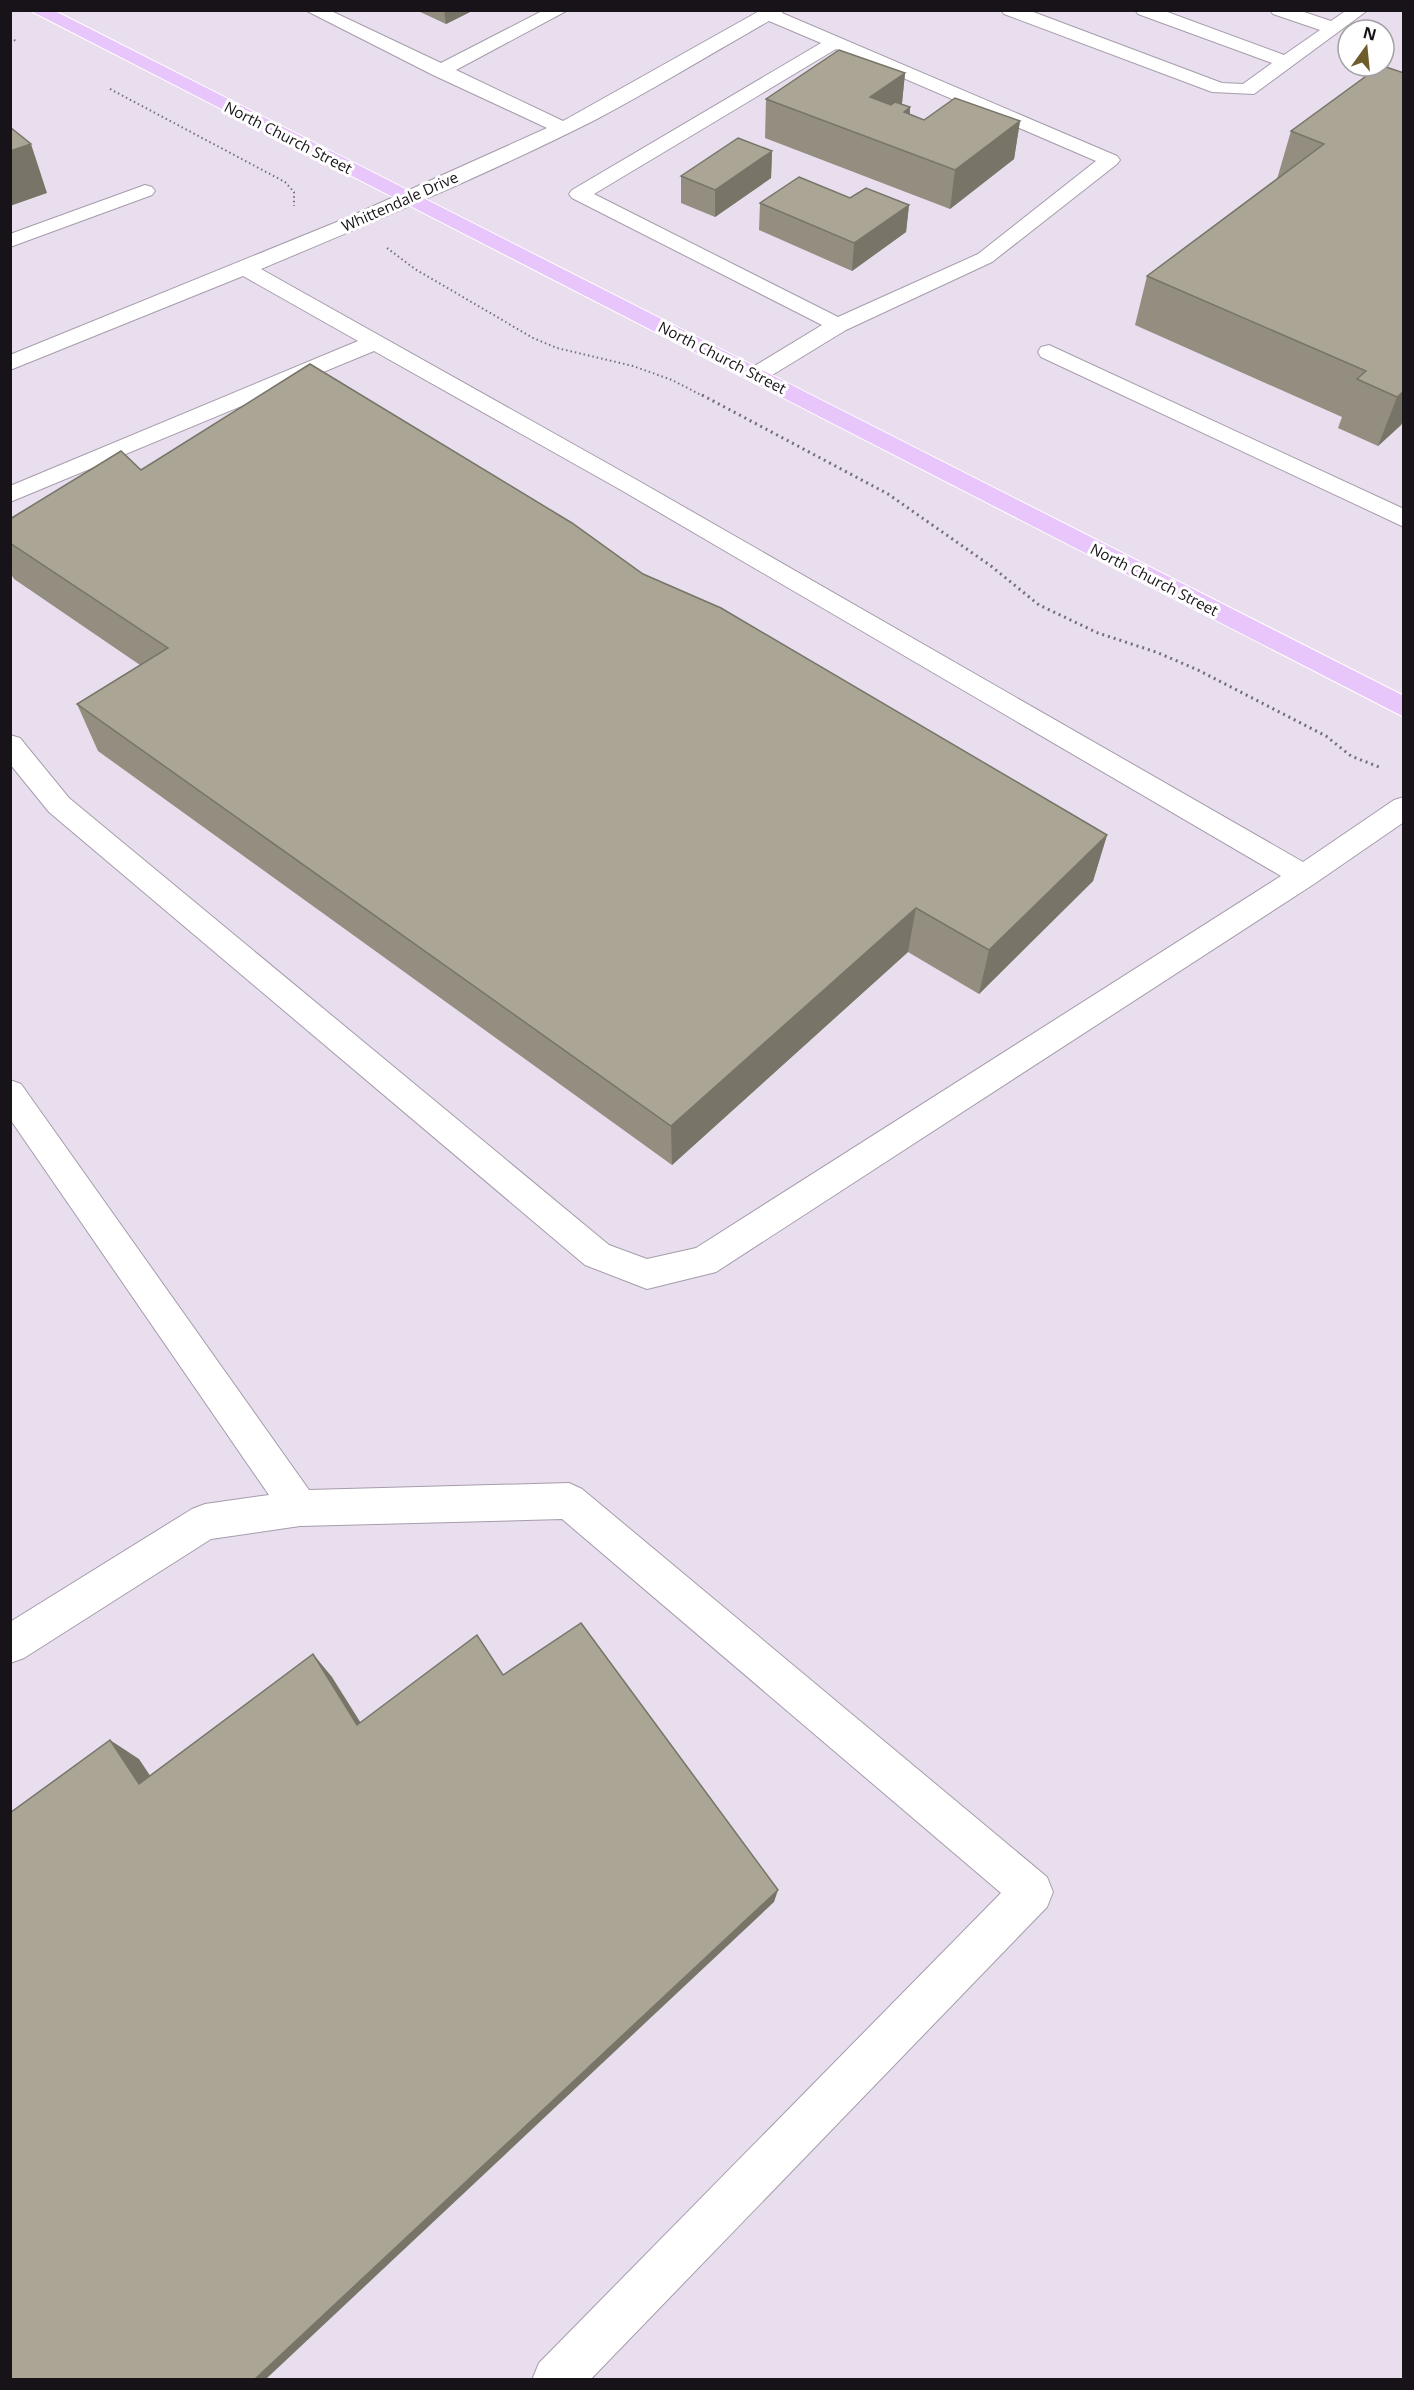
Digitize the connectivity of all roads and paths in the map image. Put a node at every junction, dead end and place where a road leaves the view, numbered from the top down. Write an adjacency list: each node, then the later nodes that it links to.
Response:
1 (38, 10): 18 (main road, North Church Street)
2 (314, 10): 14 (street)
3 (559, 10): 14 (street)
4 (1010, 10): 13 (street)
5 (1144, 10): 13 (street)
6 (1279, 10): 9 (street)
7 (1359, 10): 9 (street)
8 (772, 12): 11 (street); 16 (street, Whittendale Drive)
9 (1333, 28): 13 (street)
10 (10, 38): 12 (path)
11 (835, 42): 23 (street); 23 (street)
12 (20, 43)
13 (1286, 62)
14 (440, 71): 16 (street)
15 (109, 89): 19 (path)
16 (563, 128): 18 (street, Whittendale Drive)
17 (145, 191): 20 (street)
18 (409, 199): 22 (street, Whittendale Drive); 27 (main road, North Church Street)
19 (292, 214)
20 (10, 241)
21 (387, 247): 32 (path)
22 (246, 269): 24 (street); 26 (street, Whittendale Drive)
23 (838, 325): 27 (street)
24 (376, 342): 28 (street); 34 (street)
25 (1049, 352): 29 (street)
26 (11, 362)
27 (756, 375): 30 (main road, North Church Street)
28 (10, 495)
29 (1402, 516)
30 (1404, 708)
31 (10, 744): 34 (street)
32 (1379, 767)
33 (1404, 807): 34 (street)
34 (1304, 876)
35 (10, 1093): 36 (street)
36 (300, 1508): 37 (street); 38 (street)
37 (10, 1644)
38 (556, 2379)

